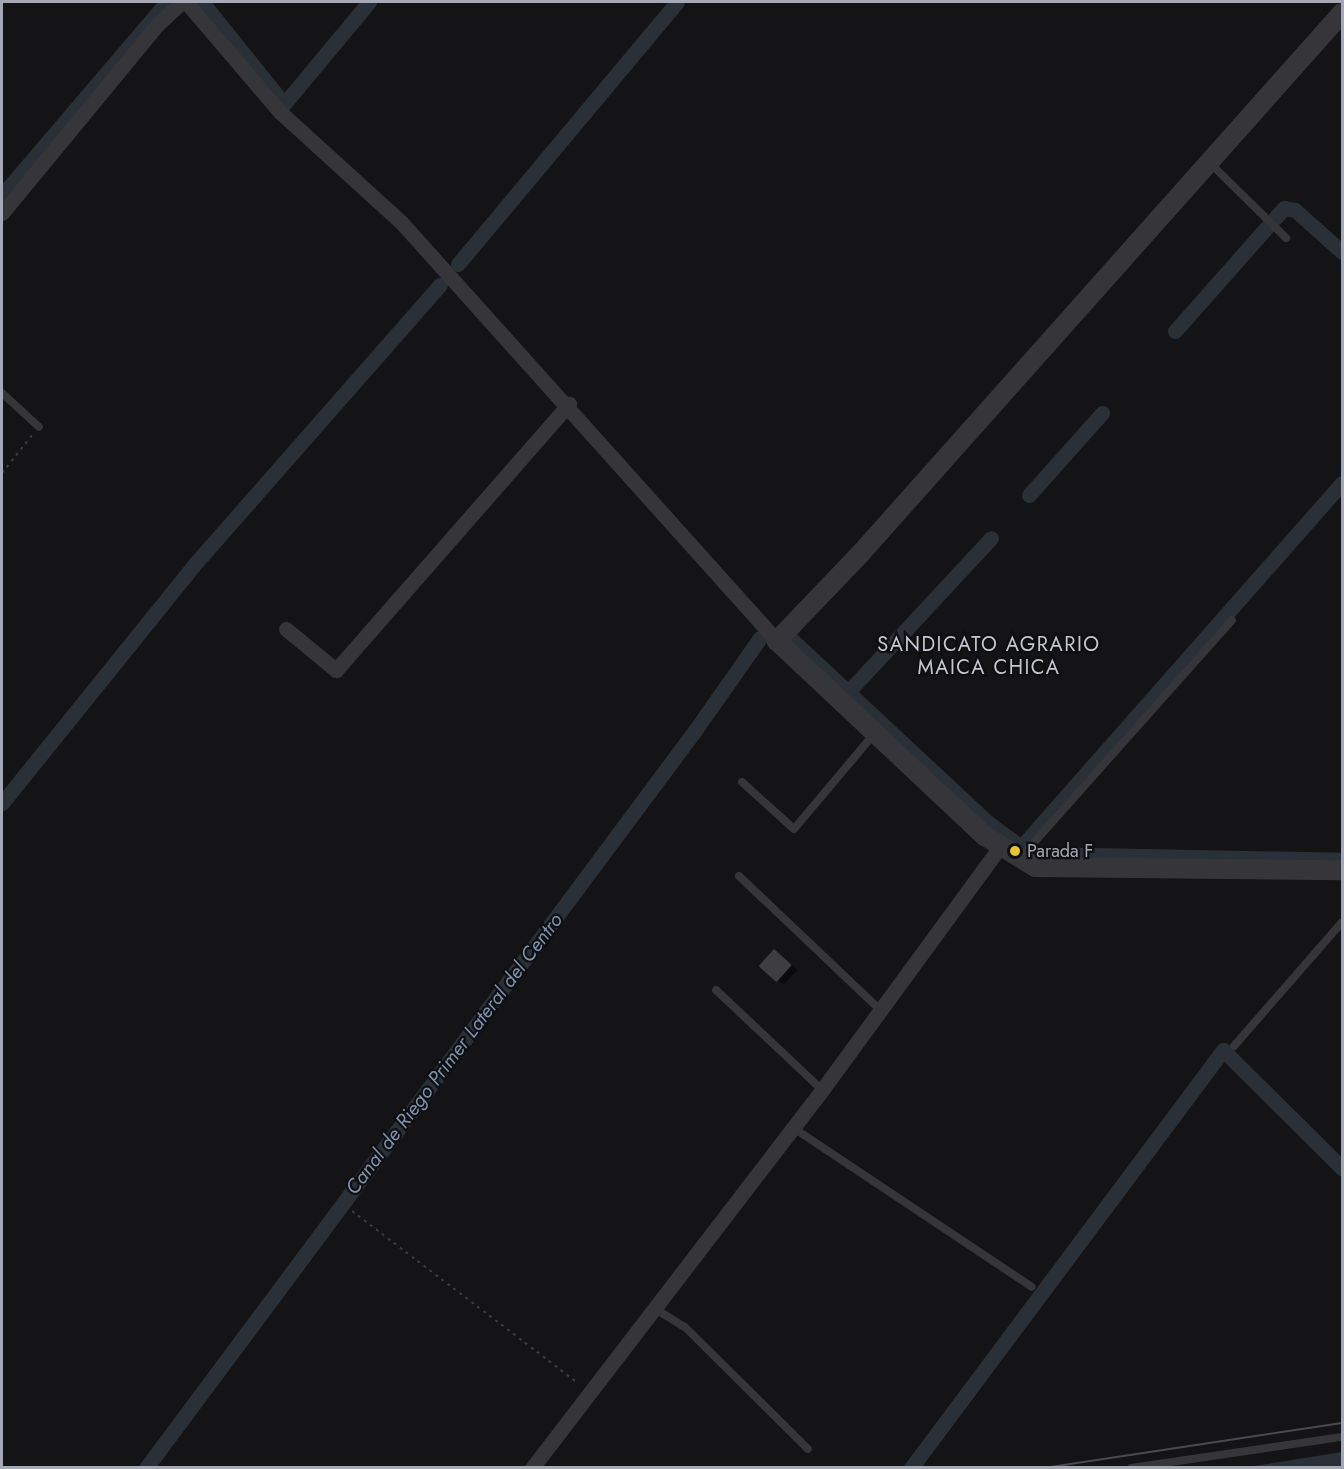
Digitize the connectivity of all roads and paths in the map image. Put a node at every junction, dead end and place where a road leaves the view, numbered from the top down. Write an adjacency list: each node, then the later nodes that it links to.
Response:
1 (184, 2): 4 (street); 7 (street)
2 (1342, 13): 3 (street)
3 (1210, 163): 5 (lane); 12 (street)
4 (2, 213)
5 (1286, 238)
6 (2, 393): 8 (lane)
7 (569, 404): 11 (street); 12 (street)
8 (39, 427): 9 (path)
9 (2, 473)
10 (1232, 621): 16 (lane)
11 (286, 628)
12 (777, 641): 13 (street)
13 (875, 733): 14 (lane); 15 (street)
14 (742, 782)
15 (999, 848): 16 (street); 21 (street)
16 (1018, 860): 17 (street)
17 (1342, 870)
18 (739, 876): 21 (lane)
19 (1342, 922): 22 (lane)
20 (716, 990): 23 (lane)
21 (878, 1008): 23 (street)
22 (1234, 1046)
23 (822, 1090): 24 (street)
24 (792, 1127): 26 (lane); 27 (street)
25 (352, 1211): 28 (path)
26 (1032, 1287)
27 (654, 1308): 28 (street); 30 (lane)
28 (590, 1392): 31 (street)
29 (1342, 1437): 32 (lane)
30 (808, 1449)
31 (532, 1467)
32 (1131, 1467)

